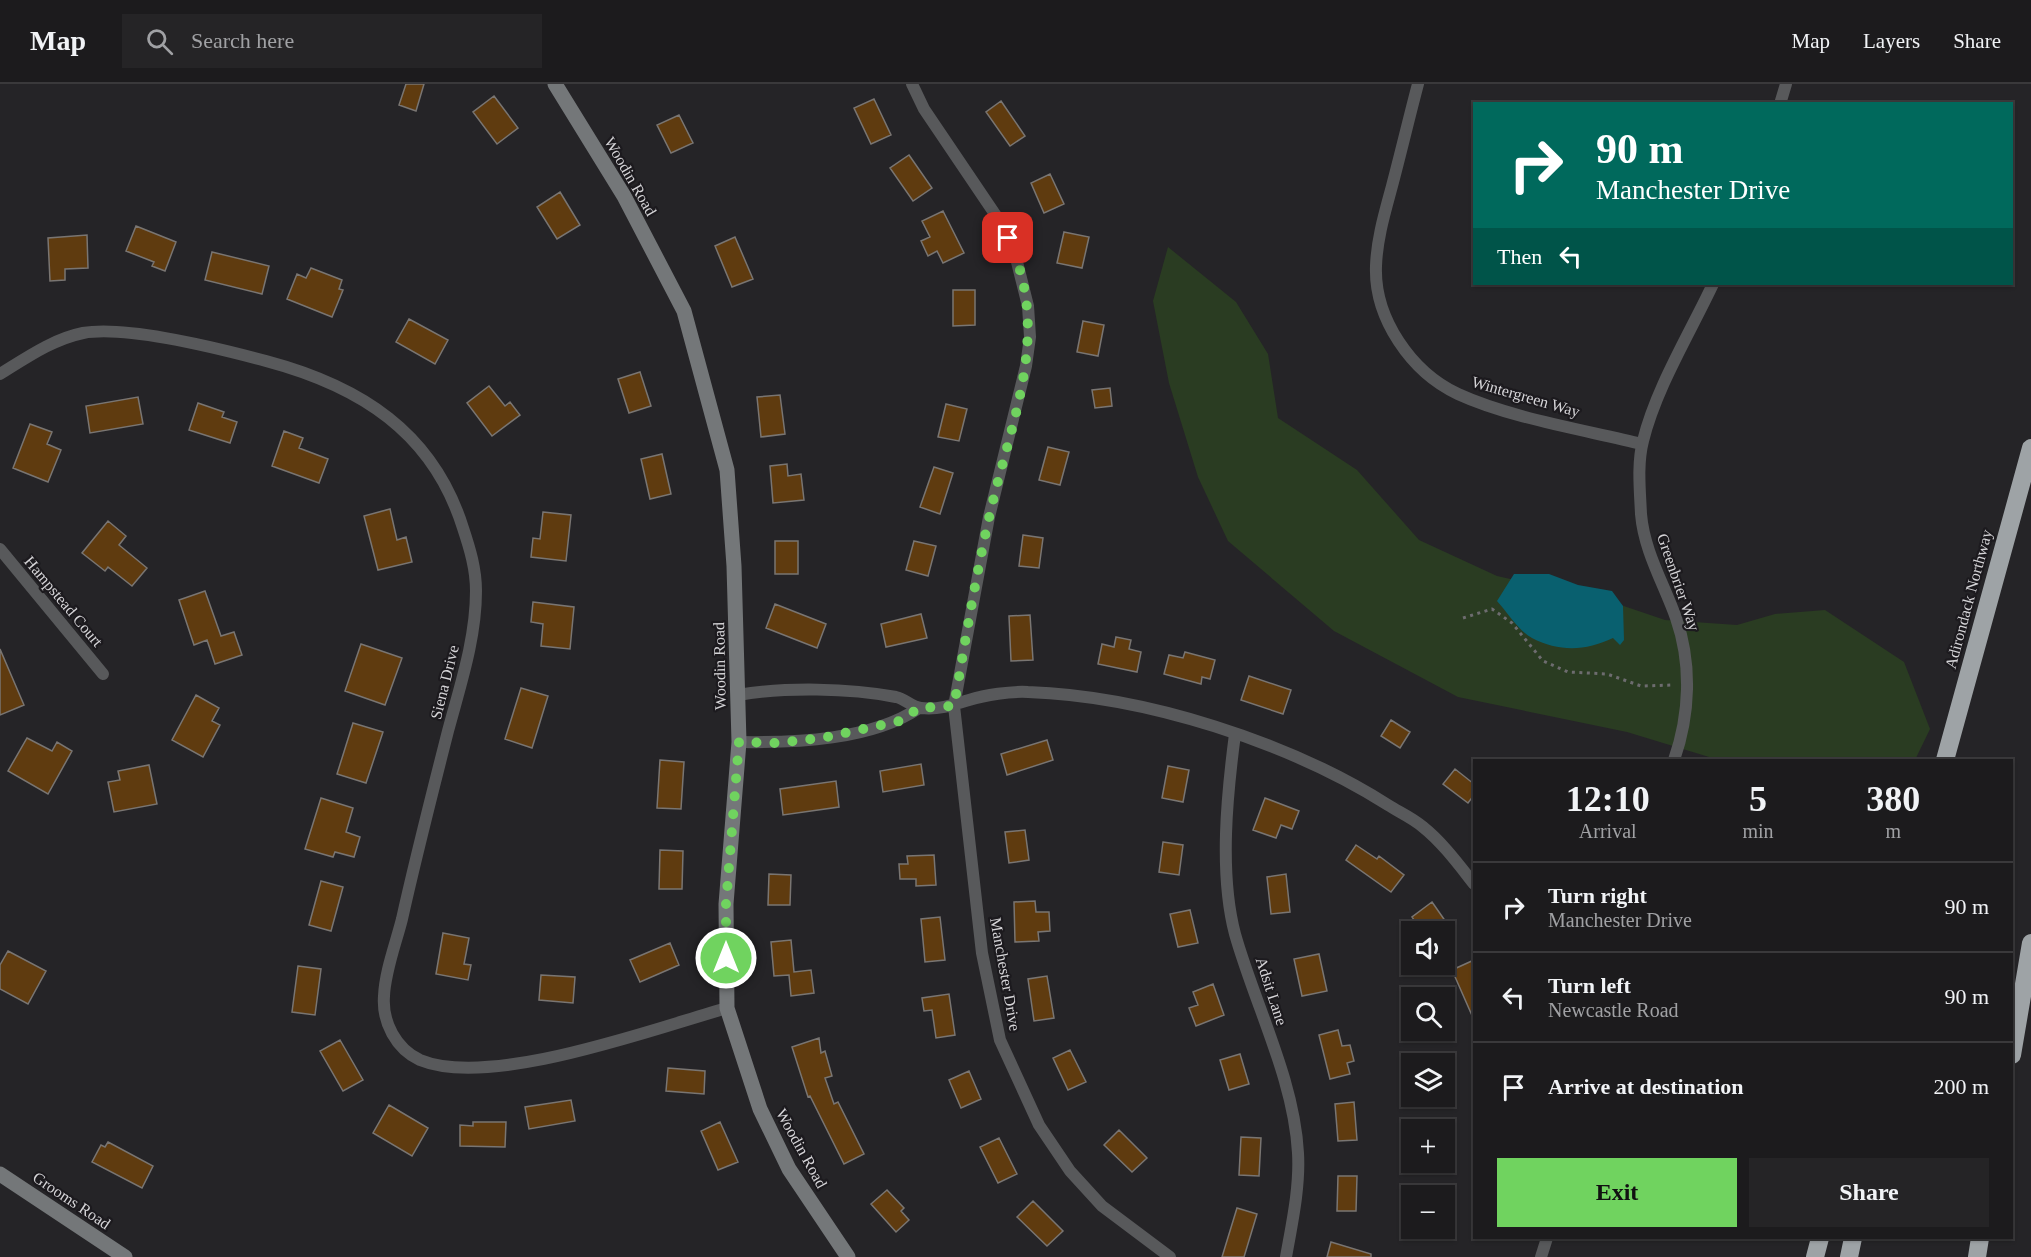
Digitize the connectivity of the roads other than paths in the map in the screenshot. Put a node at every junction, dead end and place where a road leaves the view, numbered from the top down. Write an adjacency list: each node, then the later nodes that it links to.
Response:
1 (555, 84): 12 (street, Woodin Road)
2 (912, 84): 13 (street, Manchester Drive)
3 (1418, 84): 8 (street, Wintergreen Way)
4 (1786, 84): 5 (street)
5 (1781, 102)
6 (1713, 285): 8 (street, Greenbrier Way)
7 (0, 374): 21 (street, Siena Drive)
8 (1642, 444): 17 (street, Greenbrier Way)
9 (2031, 448): 18 (highway, Adirondack Northway)
10 (0, 549): 11 (street, Hampstead Court)
11 (103, 674)
12 (738, 695): 14 (street); 16 (street, Woodin Road)
13 (954, 706): 14 (street); 15 (street); 31 (street, Manchester Drive)
14 (919, 708): 16 (street)
15 (1235, 734): 19 (street); 32 (street, Adsit Lane)
16 (739, 742): 21 (street, Woodin Road)
17 (1674, 759)
18 (1946, 759)
19 (1473, 883)
20 (2031, 943): 22 (highway)
21 (727, 1008): 30 (street, Woodin Road)
22 (2013, 1049)
23 (0, 1174): 29 (street, Grooms Road)
24 (1547, 1239): 33 (street)
25 (1820, 1239): 34 (highway)
26 (1853, 1239): 35 (highway)
27 (1982, 1239): 36 (highway)
28 (1982, 1239): 37 (highway)
29 (125, 1257)
30 (848, 1257)
31 (1170, 1257)
32 (1286, 1257)
33 (1541, 1257)
34 (1815, 1257)
35 (1850, 1257)
36 (1977, 1257)
37 (1982, 1257)

